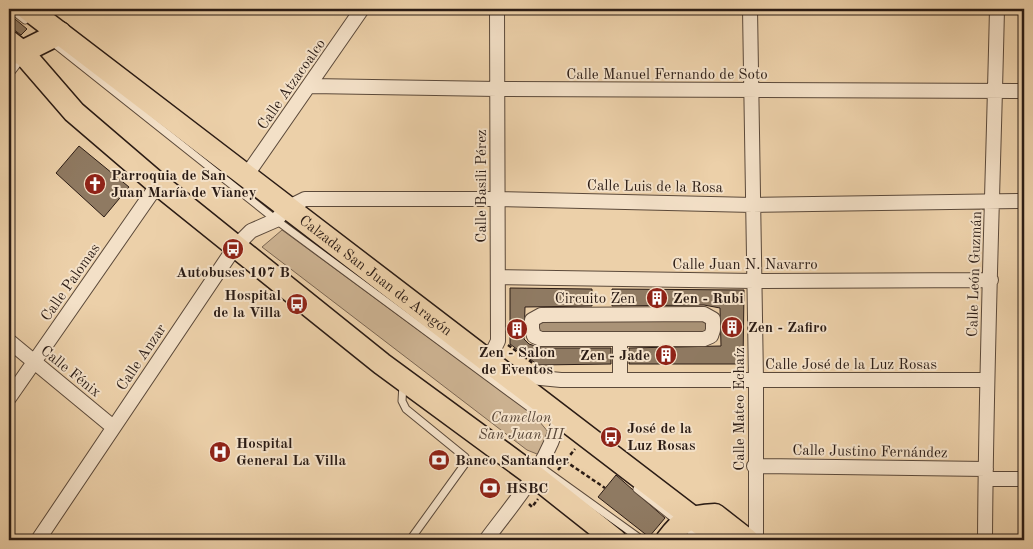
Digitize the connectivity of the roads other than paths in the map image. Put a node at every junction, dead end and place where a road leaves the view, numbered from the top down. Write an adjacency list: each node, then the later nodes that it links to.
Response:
1 (11, 9): 7 (lane)
2 (362, 9): 8 (street, Calle Atzacoalco)
3 (497, 9): 9 (street, Calle Basili Pérez)
4 (750, 9): 10 (street, Calle Mateo Echaíz)
5 (997, 9): 12 (street, Calle León Guzmán)
6 (9, 34): 7 (lane)
7 (29, 40): 13 (main road, Calzada San Juan de Aragón); 14 (main road); 19 (lane); 20 (lane)
8 (311, 86): 9 (street, Calle Manuel Fernando de Soto); 13 (street, Calle Atzacoalco)
9 (497, 89): 10 (street, Calle Manuel Fernando de Soto); 15 (street, Calle Basili Pérez)
10 (752, 90): 12 (street, Calle Manuel Fernando de Soto); 18 (street, Calle Mateo Echaíz)
11 (1024, 91): 12 (street, Calle Manuel Fernando de Soto)
12 (995, 92): 16 (street, Calle León Guzmán)
13 (246, 176): 19 (main road, Calzada San Juan de Aragón)
14 (158, 184): 20 (main road); 28 (street, Calle Palomas)
15 (497, 200): 18 (street, Calle Luis de la Rosa); 19 (street, Calle Luis de la Rosa); 21 (street, Calle Basili Pérez)
16 (992, 201): 17 (street, Calle Luis de la Rosa); 18 (street, Calle Luis de la Rosa); 22 (street, Calle León Guzmán)
17 (1024, 201)
18 (753, 205): 23 (street, Calle Mateo Echaíz)
19 (282, 214): 20 (street, Calle Anzar); 27 (main road, Calzada San Juan de Aragón); 35 (lane)
20 (238, 245): 24 (lane); 29 (main road); 36 (street, Calle Anzar)
21 (498, 277): 23 (street, Calle Juan N. Navarro); 27 (street, Calle Basili Pérez)
22 (991, 280): 23 (street, Calle Juan N. Navarro); 33 (street, Calle León Guzmán)
23 (754, 281): 32 (street, Calle Mateo Echaíz)
24 (356, 332)
25 (620, 339): 25 (street, Circuito Zen); 31 (street)
26 (9, 341): 28 (street, Calle Fénix)
27 (488, 361): 30 (main road, Calzada San Juan de Aragón)
28 (34, 362): 34 (street, Calle Palomas); 36 (street, Calle Fénix)
29 (403, 374): 37 (lane); 39 (main road); 45 (lane)
30 (507, 375): 31 (street, Calle José de la Luz Rosas); 35 (main road, Calzada San Juan de Aragón)
31 (620, 378): 32 (street, Calle José de la Luz Rosas)
32 (756, 380): 33 (street, Calle José de la Luz Rosas); 38 (street, Calle Mateo Echaíz)
33 (986, 380): 40 (street, Calle León Guzmán)
34 (9, 398)
35 (555, 423): 39 (street); 43 (main road, Calzada San Juan de Aragón)
36 (113, 427): 44 (street, Calle Anzar)
37 (500, 440)
38 (754, 466): 40 (street, Calle Justino Fernández); 52 (street, Calle Mateo Echaíz)
39 (534, 467): 46 (street); 47 (main road); 48 (lane)
40 (986, 474): 41 (street, Calle Justino Fernández); 53 (street, Calle León Guzmán)
41 (1024, 479)
42 (634, 486): 43 (lane)
43 (679, 527): 49 (lane); 50 (main road, Calzada San Juan de Aragón); 51 (main road)
44 (44, 538)
45 (410, 540)
46 (486, 540)
47 (615, 540)
48 (642, 540)
49 (701, 540)
50 (722, 540)
51 (747, 540)
52 (756, 540)
53 (985, 540)

